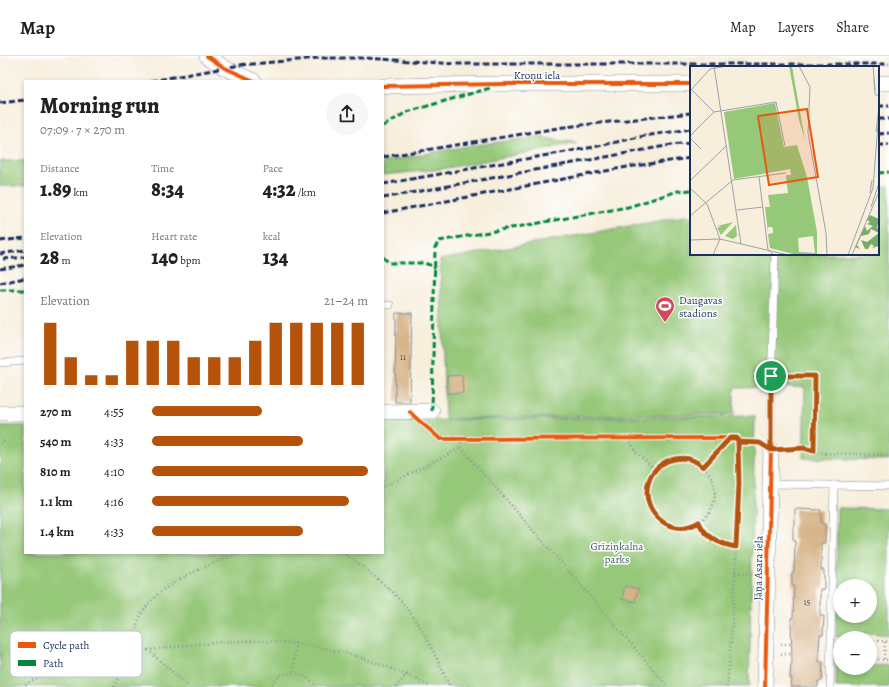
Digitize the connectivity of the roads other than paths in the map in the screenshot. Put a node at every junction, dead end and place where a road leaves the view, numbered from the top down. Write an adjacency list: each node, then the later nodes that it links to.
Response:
1 (207, 56): 2 (street)
2 (252, 80)
3 (690, 84): 4 (street, Kroņu iela)
4 (384, 86)
5 (775, 255): 12 (lane)
6 (24, 361): 7 (lane)
7 (0, 363)
8 (432, 411): 9 (street)
9 (384, 412)
10 (0, 413): 11 (street)
11 (24, 413)
12 (771, 450): 13 (street, Jāņa Asara iela)
13 (770, 484): 14 (lane); 16 (street, Jāņa Asara iela)
14 (834, 485): 15 (lane); 17 (lane)
15 (889, 486)
16 (765, 687)
17 (830, 687)

